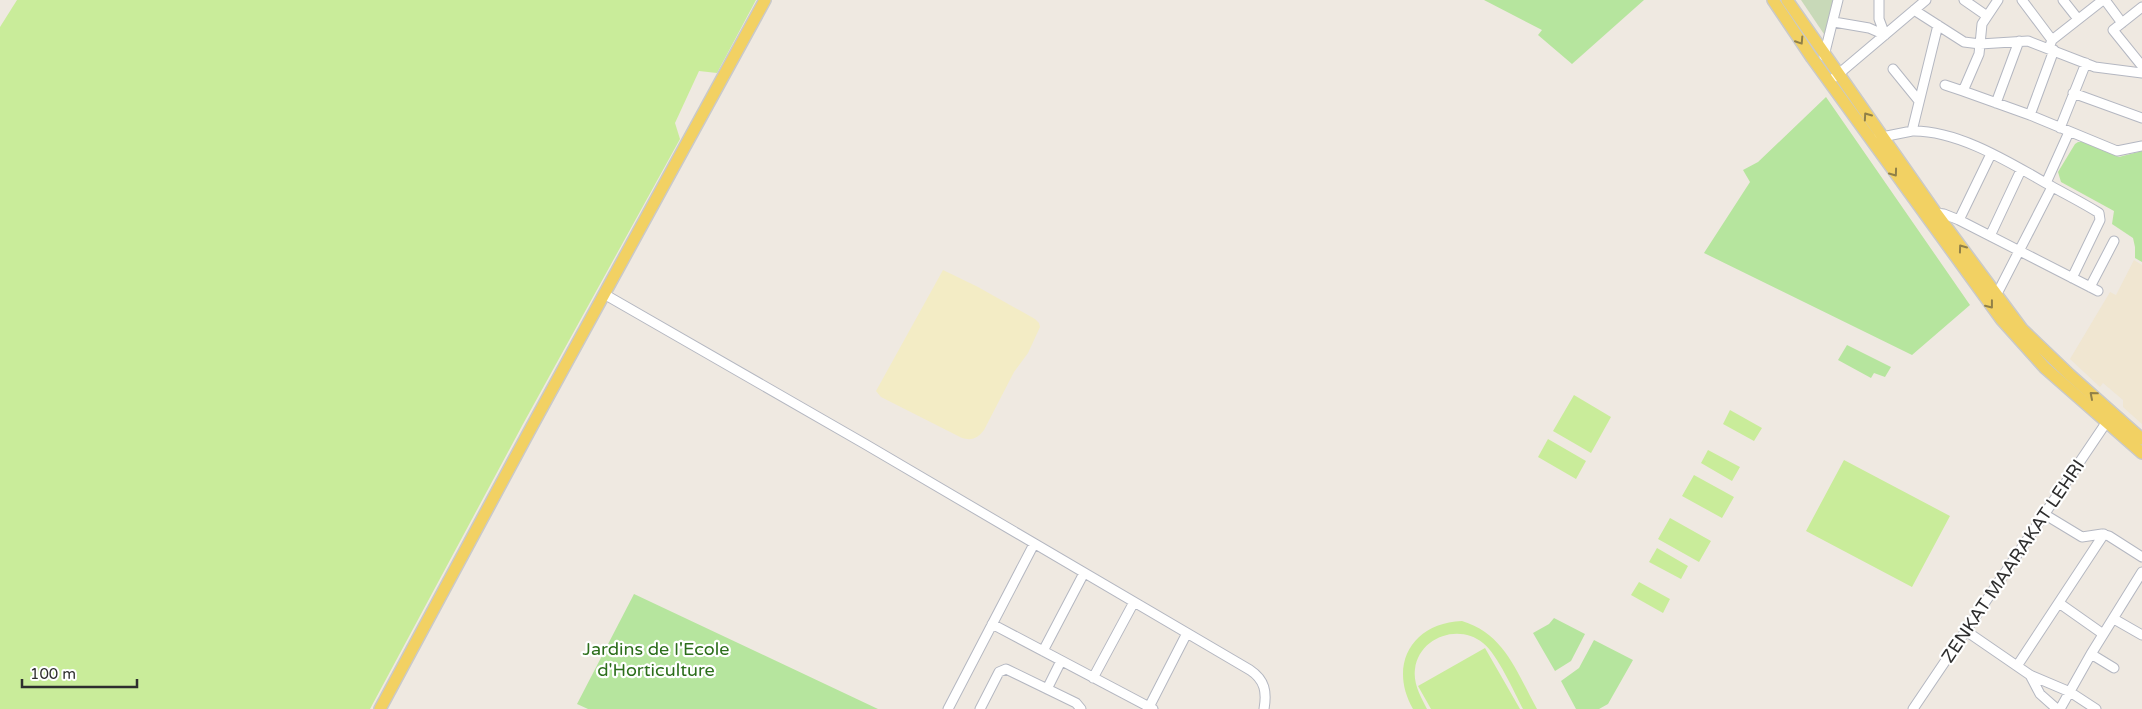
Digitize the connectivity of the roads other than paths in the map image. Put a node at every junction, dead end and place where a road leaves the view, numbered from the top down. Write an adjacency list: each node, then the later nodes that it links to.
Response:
1 (765, 0): 50 (main road)
2 (1773, 0): 28 (main road, one-way to 28)
3 (1787, 0): 23 (main road)
4 (1838, 0): 16 (street)
5 (1879, 0): 19 (street)
6 (1926, 0): 13 (street)
7 (1964, 0): 14 (street)
8 (1998, 0): 14 (street)
9 (2022, 0): 22 (street)
10 (2063, 0): 15 (street)
11 (2104, 0): 15 (street); 17 (street)
12 (2141, 9): 17 (street)
13 (1914, 10): 18 (street); 19 (street)
14 (1987, 16): 21 (street)
15 (2078, 19): 22 (street)
16 (1834, 22): 19 (street); 23 (street)
17 (2122, 23): 25 (street)
18 (1938, 25): 21 (street); 32 (street)
19 (1885, 35): 28 (street)
20 (2019, 41): 21 (street); 22 (street); 33 (street)
21 (1980, 44): 30 (street)
22 (2052, 46): 24 (street); 34 (street)
23 (1824, 56): 28 (main road)
24 (2086, 63): 27 (street); 31 (street)
25 (2142, 66)
26 (1894, 69): 32 (street)
27 (2142, 73)
28 (1833, 78): 39 (main road)
29 (1945, 85): 30 (street)
30 (1963, 91): 33 (street)
31 (2073, 93): 35 (street); 36 (street)
32 (1919, 101): 37 (street)
33 (1996, 103): 34 (street)
34 (2030, 115): 36 (street)
35 (2142, 118)
36 (2060, 128): 38 (street)
37 (1912, 131): 39 (street); 41 (street)
38 (2069, 132): 40 (street); 43 (street)
39 (1876, 138): 44 (main road); 52 (main road, one-way to 52)
40 (2142, 146)
41 (1991, 154): 42 (street); 45 (street)
42 (2021, 170): 43 (street); 46 (street)
43 (2049, 185): 48 (street); 49 (street)
44 (1936, 214): 45 (street); 51 (main road, one-way to 44)
45 (1959, 220): 46 (street)
46 (1990, 236): 48 (street)
47 (2114, 241): 49 (street)
48 (2020, 251): 49 (street); 51 (street)
49 (2072, 278)
50 (604, 294): 57 (street); 79 (main road)
51 (1995, 294): 52 (main road, one-way to 51)
52 (2110, 418): 53 (main road); 54 (main road); 55 (street, ZENKAT MAARAKAT LEHRI)
53 (2142, 439)
54 (2142, 453)
55 (2044, 514): 56 (street); 65 (street, ZENKAT MAARAKAT LEHRI)
56 (2104, 534): 58 (street); 62 (street)
57 (1034, 544): 60 (street); 64 (street)
58 (2142, 558)
59 (2142, 572): 63 (street)
60 (1084, 573): 61 (street); 69 (street)
61 (1134, 602): 66 (street); 75 (street)
62 (2059, 603): 67 (street); 72 (street)
63 (2114, 619): 67 (street); 68 (street)
64 (992, 624): 69 (street); 80 (street)
65 (1966, 631): 72 (street); 84 (street, ZENKAT MAARAKAT LEHRI)
66 (1187, 633): 78 (street); 83 (street)
67 (2103, 634): 70 (street)
68 (2142, 635)
69 (1043, 651): 71 (street)
70 (2091, 654): 73 (street); 77 (street)
71 (1061, 661): 75 (street); 76 (street)
72 (2017, 666): 74 (street)
73 (2114, 668)
74 (2030, 675): 77 (street); 85 (street)
75 (1093, 678): 78 (street)
76 (1047, 689): 81 (street); 82 (street)
77 (2070, 692): 85 (street); 86 (street)
78 (1150, 708)
79 (380, 709)
80 (948, 709)
81 (980, 709)
82 (1081, 709)
83 (1264, 709)
84 (1913, 709)
85 (2059, 709)
86 (2096, 709)

